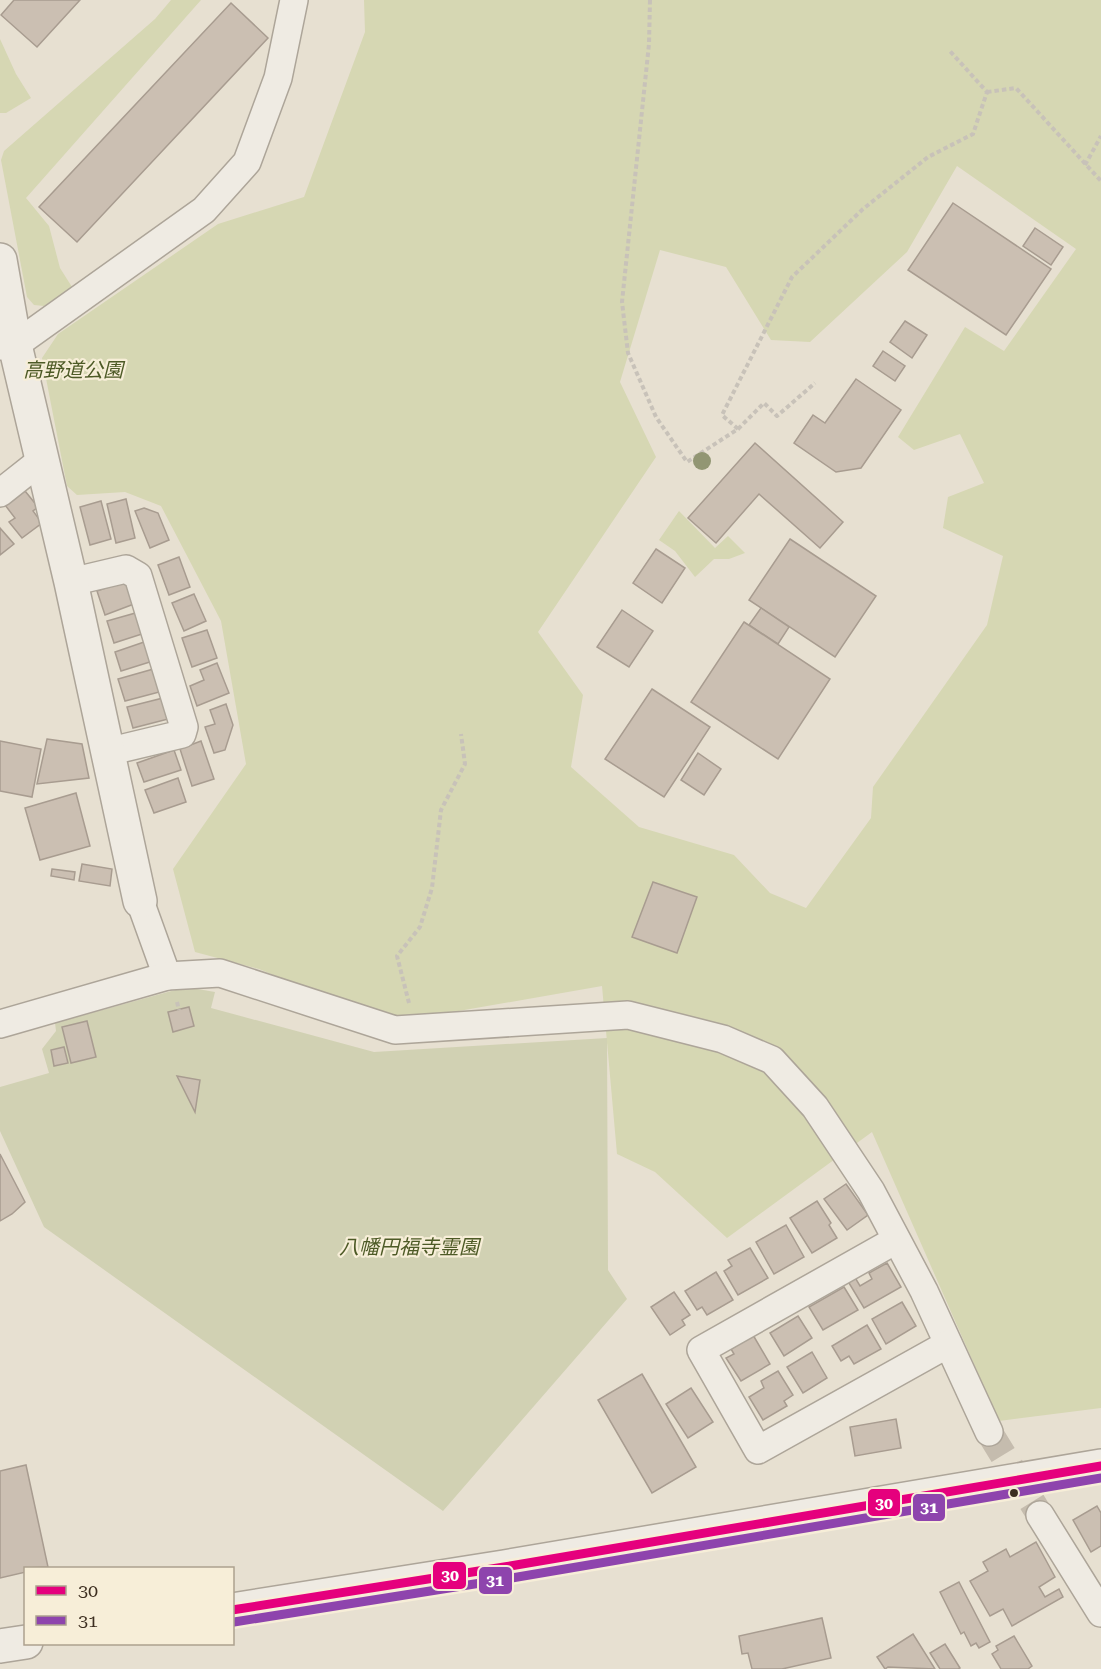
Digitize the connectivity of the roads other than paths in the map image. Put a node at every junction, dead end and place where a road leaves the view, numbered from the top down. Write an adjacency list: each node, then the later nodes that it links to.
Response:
1 (294, 0): 3 (street)
2 (0, 260): 3 (street)
3 (8, 346): 4 (street)
4 (43, 459): 5 (street); 6 (street)
5 (0, 493)
6 (71, 582): 7 (street); 7 (street)
7 (107, 752): 8 (street)
8 (140, 901): 9 (street)
9 (167, 976): 10 (street); 11 (street)
10 (0, 1024)
11 (896, 1240): 12 (street); 12 (street)
12 (948, 1344): 13 (street)
13 (989, 1432)
14 (1101, 1466): 16 (street)
15 (1040, 1515): 17 (street)
16 (234, 1610)
17 (1101, 1613)
18 (24, 1642): 19 (street)
19 (0, 1646)

